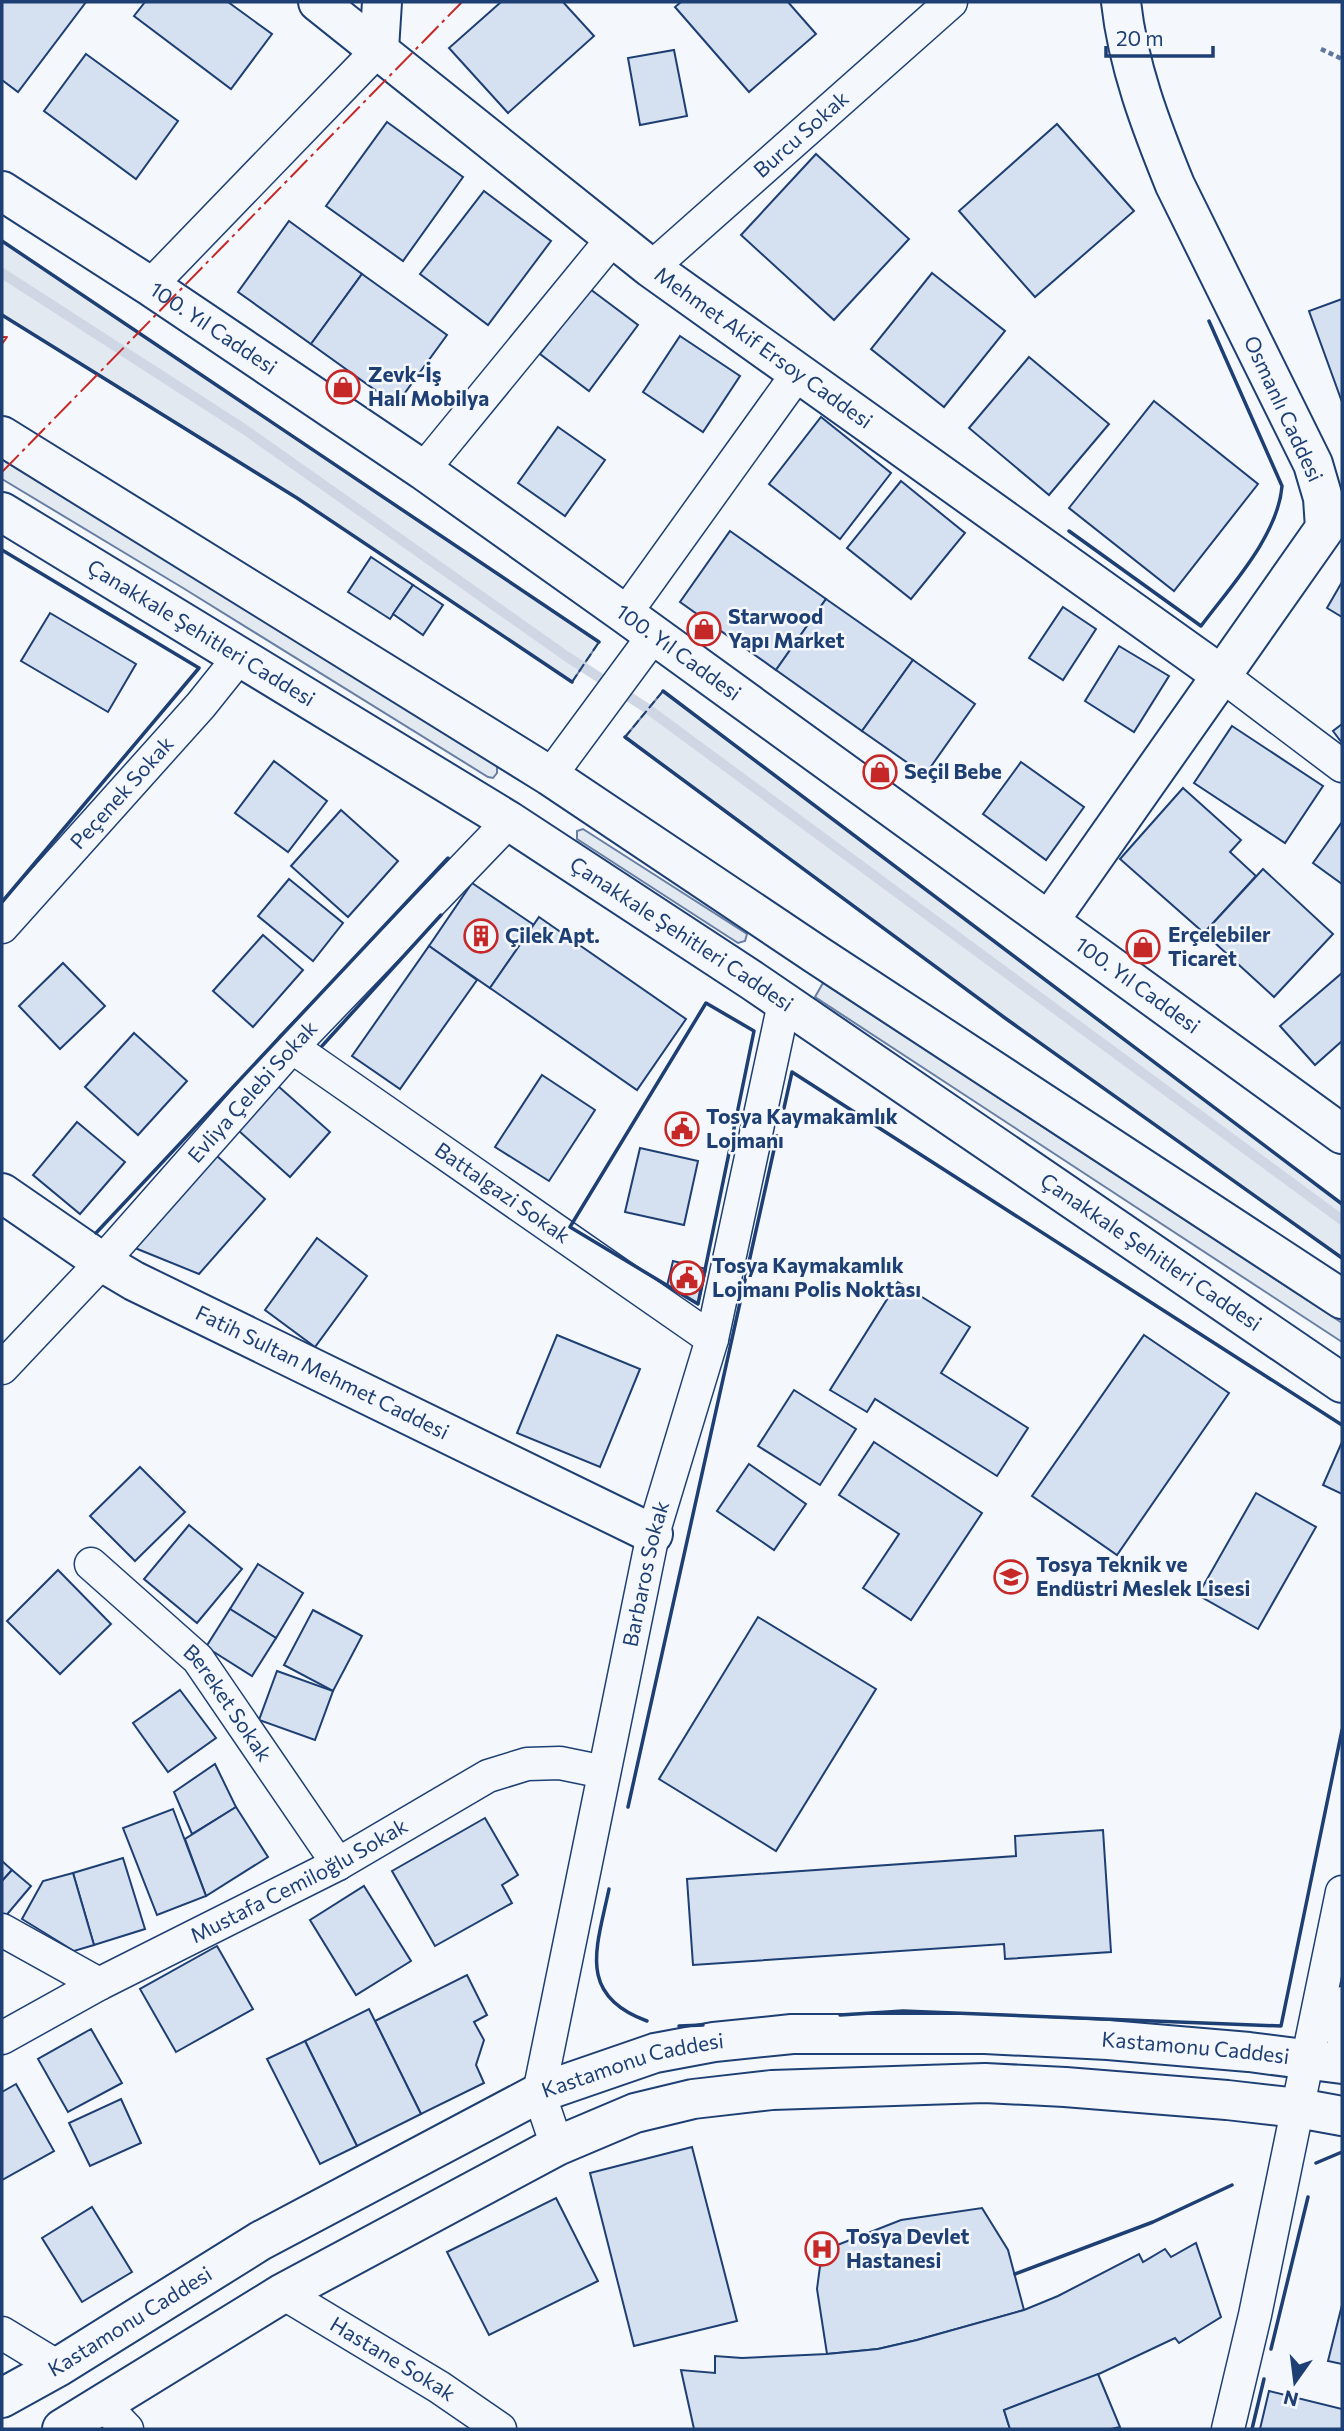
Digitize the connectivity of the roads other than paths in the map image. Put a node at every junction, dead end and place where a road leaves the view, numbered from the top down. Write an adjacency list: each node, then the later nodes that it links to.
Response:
1 (318, 2): 5 (main road, Mehmet Akif Ersoy Caddesi)
2 (382, 2): 5 (main road)
3 (951, 2): 8 (street, Burcu Sokak)
4 (1121, 2): 14 (main road, Osmanlı Caddesi)
5 (379, 48): 7 (main road, Mehmet Akif Ersoy Caddesi); 9 (street)
6 (2, 191): 9 (main road, 100. Yıl Caddesi)
7 (613, 238): 8 (main road, Mehmet Akif Ersoy Caddesi); 12 (street)
8 (651, 268): 10 (main road, Mehmet Akif Ersoy Caddesi)
9 (149, 286): 12 (main road, 100. Yıl Caddesi)
10 (798, 373): 15 (street); 17 (main road, Mehmet Akif Ersoy Caddesi)
11 (2, 436): 19 (main road)
12 (423, 470): 15 (main road, 100. Yıl Caddesi)
13 (2, 512): 16 (main road, Çanakkale Şehitleri Caddesi)
14 (1334, 531): 17 (main road, Osmanlı Caddesi)
15 (640, 624): 19 (street); 21 (main road, 100. Yıl Caddesi)
16 (241, 655): 20 (main road, Çanakkale Şehitleri Caddesi); 22 (street, Peçenek Sokak)
17 (1220, 674): 18 (street); 21 (main road, Osmanlı Caddesi)
18 (1342, 766)
19 (550, 776): 20 (main road); 23 (main road)
20 (509, 821): 25 (main road, Çanakkale Şehitleri Caddesi); 27 (street, Evliya Çelebi Sokak)
21 (1049, 921): 28 (main road, 100. Yıl Caddesi)
22 (2, 928)
23 (779, 930): 24 (main road); 25 (main road)
24 (817, 955): 26 (main road); 31 (main road)
25 (752, 981): 26 (main road, Çanakkale Şehitleri Caddesi)
26 (788, 1006): 32 (street, Barbaros Sokak); 34 (main road, Çanakkale Şehitleri Caddesi)
27 (292, 1047): 30 (street, Evliya Çelebi Sokak); 32 (street, Battalgazi Sokak)
28 (1342, 1134)
29 (2, 1193): 30 (main road, Fatih Sultan Mehmet Caddesi)
30 (102, 1262): 33 (street, Evliya Çelebi Sokak); 35 (main road, Fatih Sultan Mehmet Caddesi)
31 (1342, 1300)
32 (712, 1339): 35 (street, Barbaros Sokak)
33 (2, 1368)
34 (1342, 1383)
35 (653, 1534): 37 (street, Barbaros Sokak)
36 (91, 1564): 38 (street, Bereket Sokak)
37 (604, 1772): 38 (street, Mustafa Cemiloğlu Sokak); 45 (street, Barbaros Sokak)
38 (338, 1864): 41 (street, Mustafa Cemiloğlu Sokak)
39 (1342, 1892): 44 (street)
40 (2, 1930): 41 (street)
41 (99, 1984): 43 (street, Mustafa Cemiloğlu Sokak)
42 (1342, 1999): 44 (street)
43 (2, 2038)
44 (1330, 2054): 45 (main road, Kastamonu Caddesi); 46 (street)
45 (539, 2093): 48 (street); 51 (main road, Kastamonu Caddesi)
46 (1298, 2108): 47 (main road, Kastamonu Caddesi); 48 (main road, Kastamonu Caddesi); 54 (street)
47 (1342, 2116)
48 (557, 2146): 49 (main road, Kastamonu Caddesi)
49 (283, 2293): 53 (main road, Kastamonu Caddesi); 56 (street, Hastane Sokak)
50 (2, 2333): 51 (street)
51 (58, 2367): 52 (main road, Kastamonu Caddesi)
52 (2, 2398)
53 (115, 2417): 55 (main road, Kastamonu Caddesi)
54 (1224, 2428)
55 (62, 2429)
56 (500, 2429)

